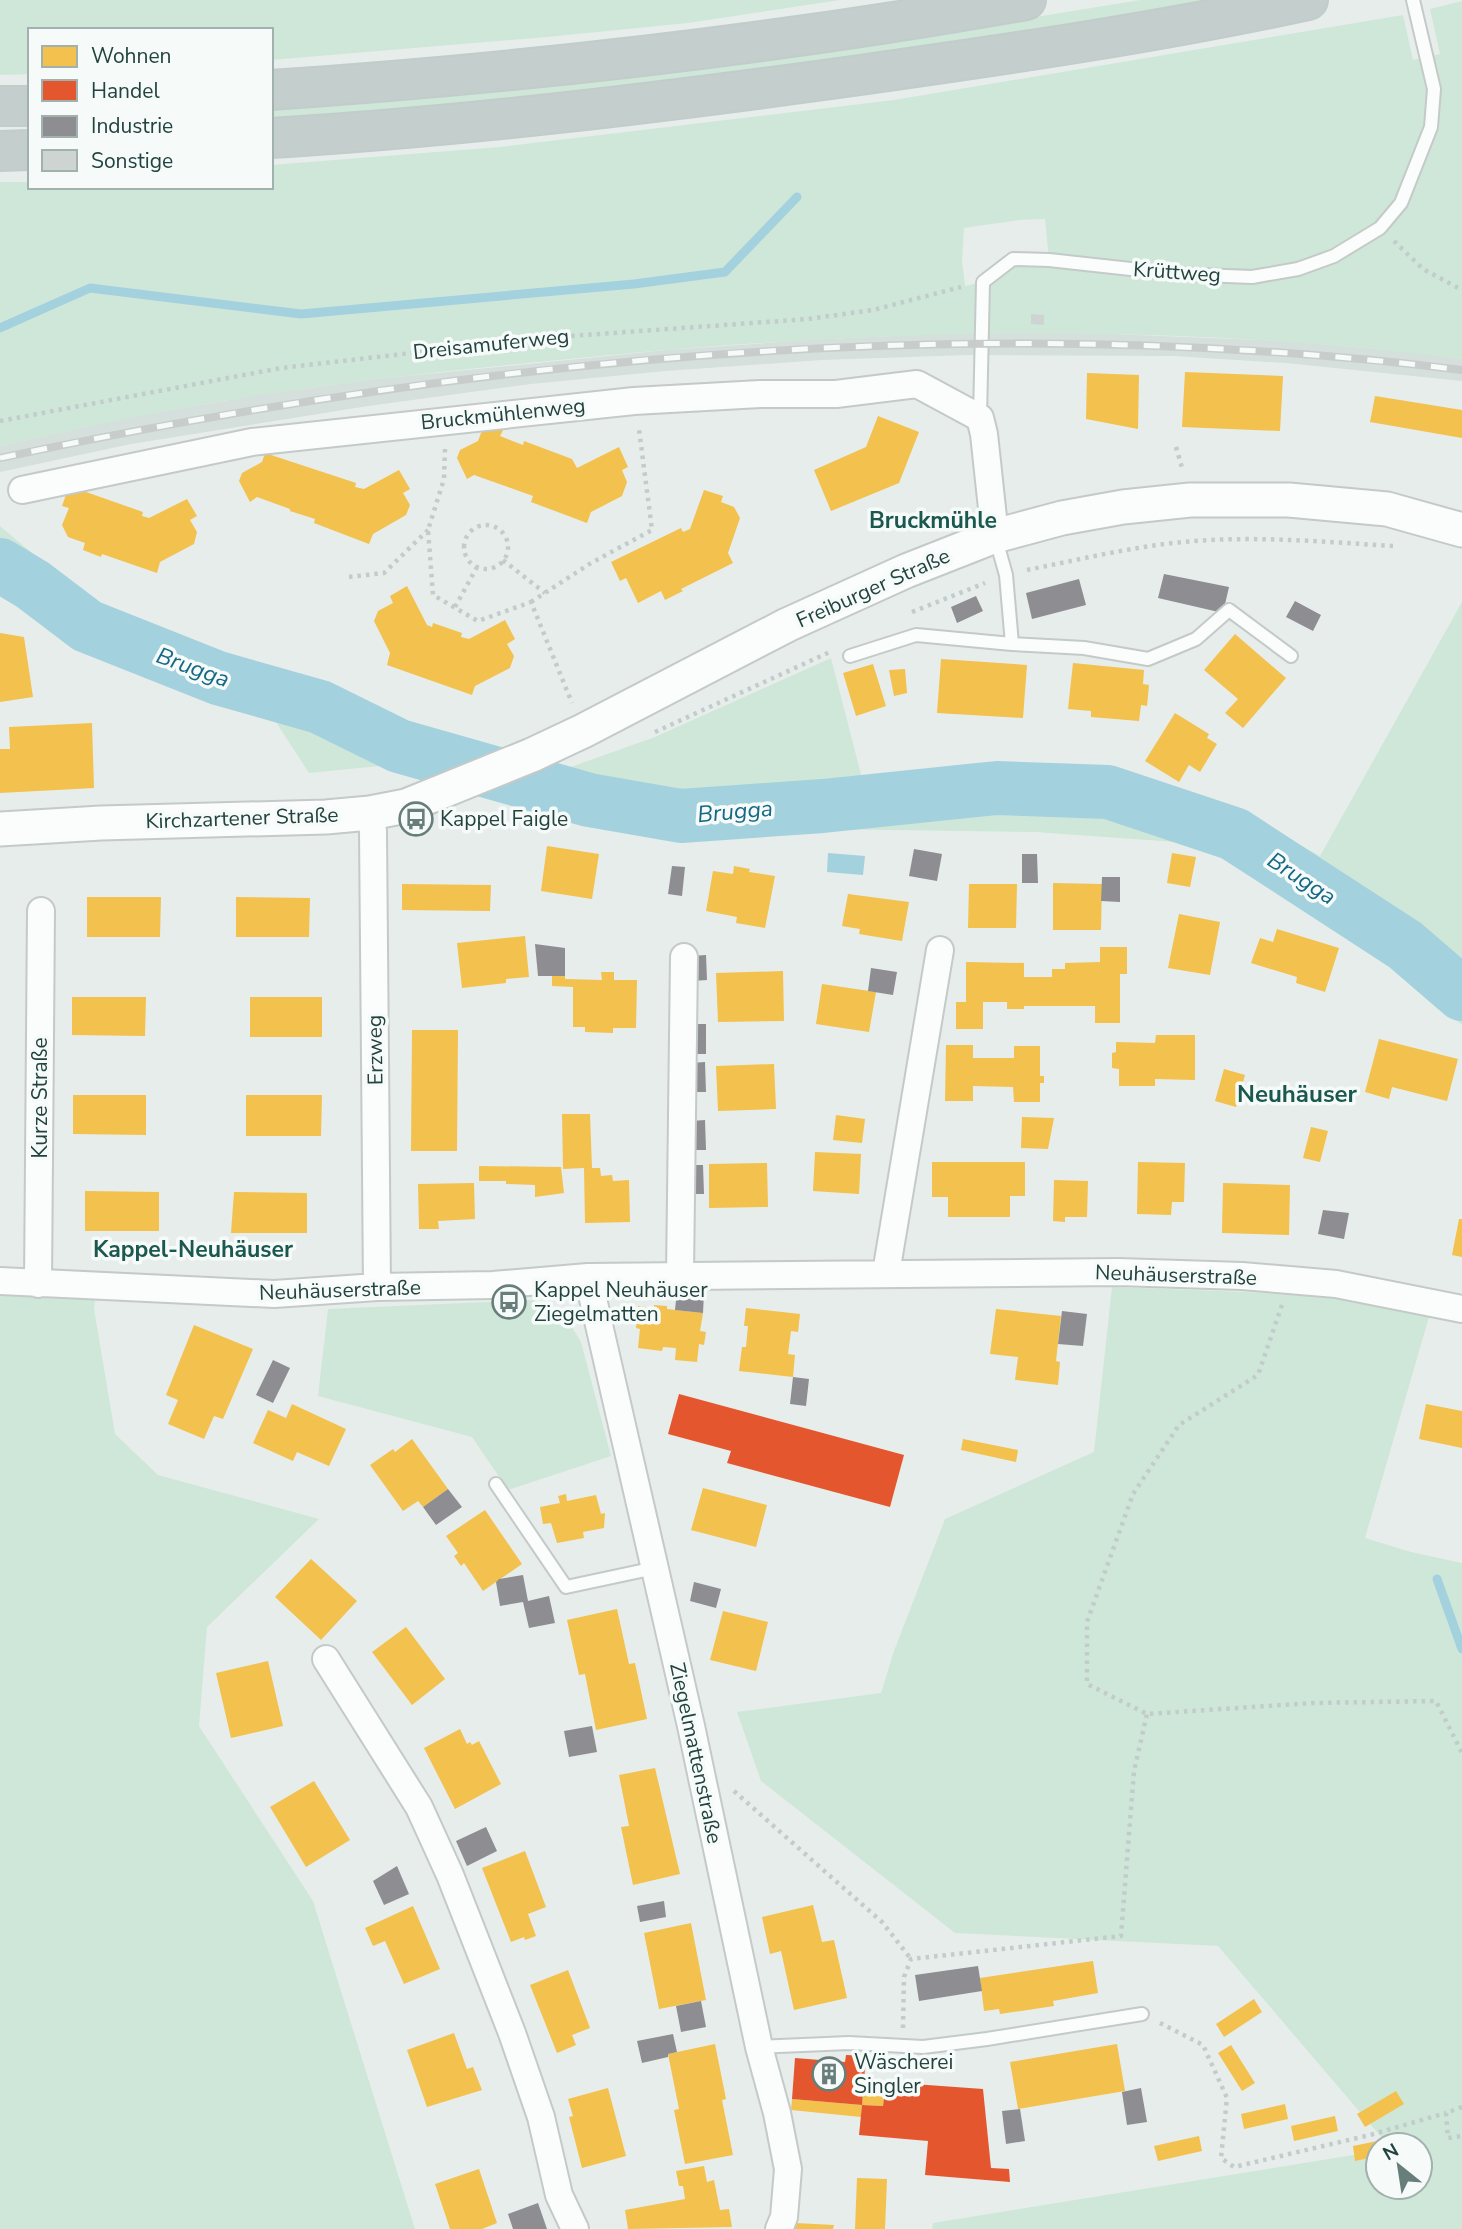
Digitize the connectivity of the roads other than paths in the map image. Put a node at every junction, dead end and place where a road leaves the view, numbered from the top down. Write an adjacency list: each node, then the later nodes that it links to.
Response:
1 (1026, 0): 4 (highway)
2 (1308, 0): 7 (highway)
3 (1413, 0): 10 (lane, Krüttweg)
4 (273, 90)
5 (0, 106): 6 (highway)
6 (28, 106)
7 (273, 138)
8 (28, 150): 9 (highway)
9 (0, 151)
10 (980, 418): 11 (street, Bruckmühlenweg); 13 (street)
11 (22, 490)
12 (1462, 530): 13 (street, Freiburger Straße)
13 (995, 536): 14 (lane); 17 (street, Freiburger Straße)
14 (1012, 644): 15 (lane); 16 (lane)
15 (850, 656)
16 (1291, 656)
17 (478, 778): 18 (street, Kirchzartener Straße)
18 (370, 813): 19 (street, Kirchzartener Straße); 28 (street, Erzweg)
19 (0, 829)
20 (41, 911): 27 (street, Kurze Straße)
21 (940, 950): 23 (street)
22 (684, 957): 24 (street)
23 (886, 1273): 24 (street, Neuhäuserstraße); 29 (street, Neuhäuserstraße)
24 (680, 1275): 25 (street, Neuhäuserstraße)
25 (588, 1277): 28 (street, Neuhäuserstraße); 31 (street, Ziegelmattenstraße)
26 (0, 1281): 27 (street, Neuhäuserstraße)
27 (38, 1284): 28 (street, Neuhäuserstraße)
28 (377, 1287)
29 (1462, 1308)
30 (495, 1484): 31 (lane)
31 (654, 1568): 34 (street, Ziegelmattenstraße)
32 (326, 1658): 35 (street)
33 (1142, 2014): 34 (lane)
34 (759, 2047): 36 (street, Ziegelmattenstraße)
35 (575, 2229)
36 (779, 2229)

